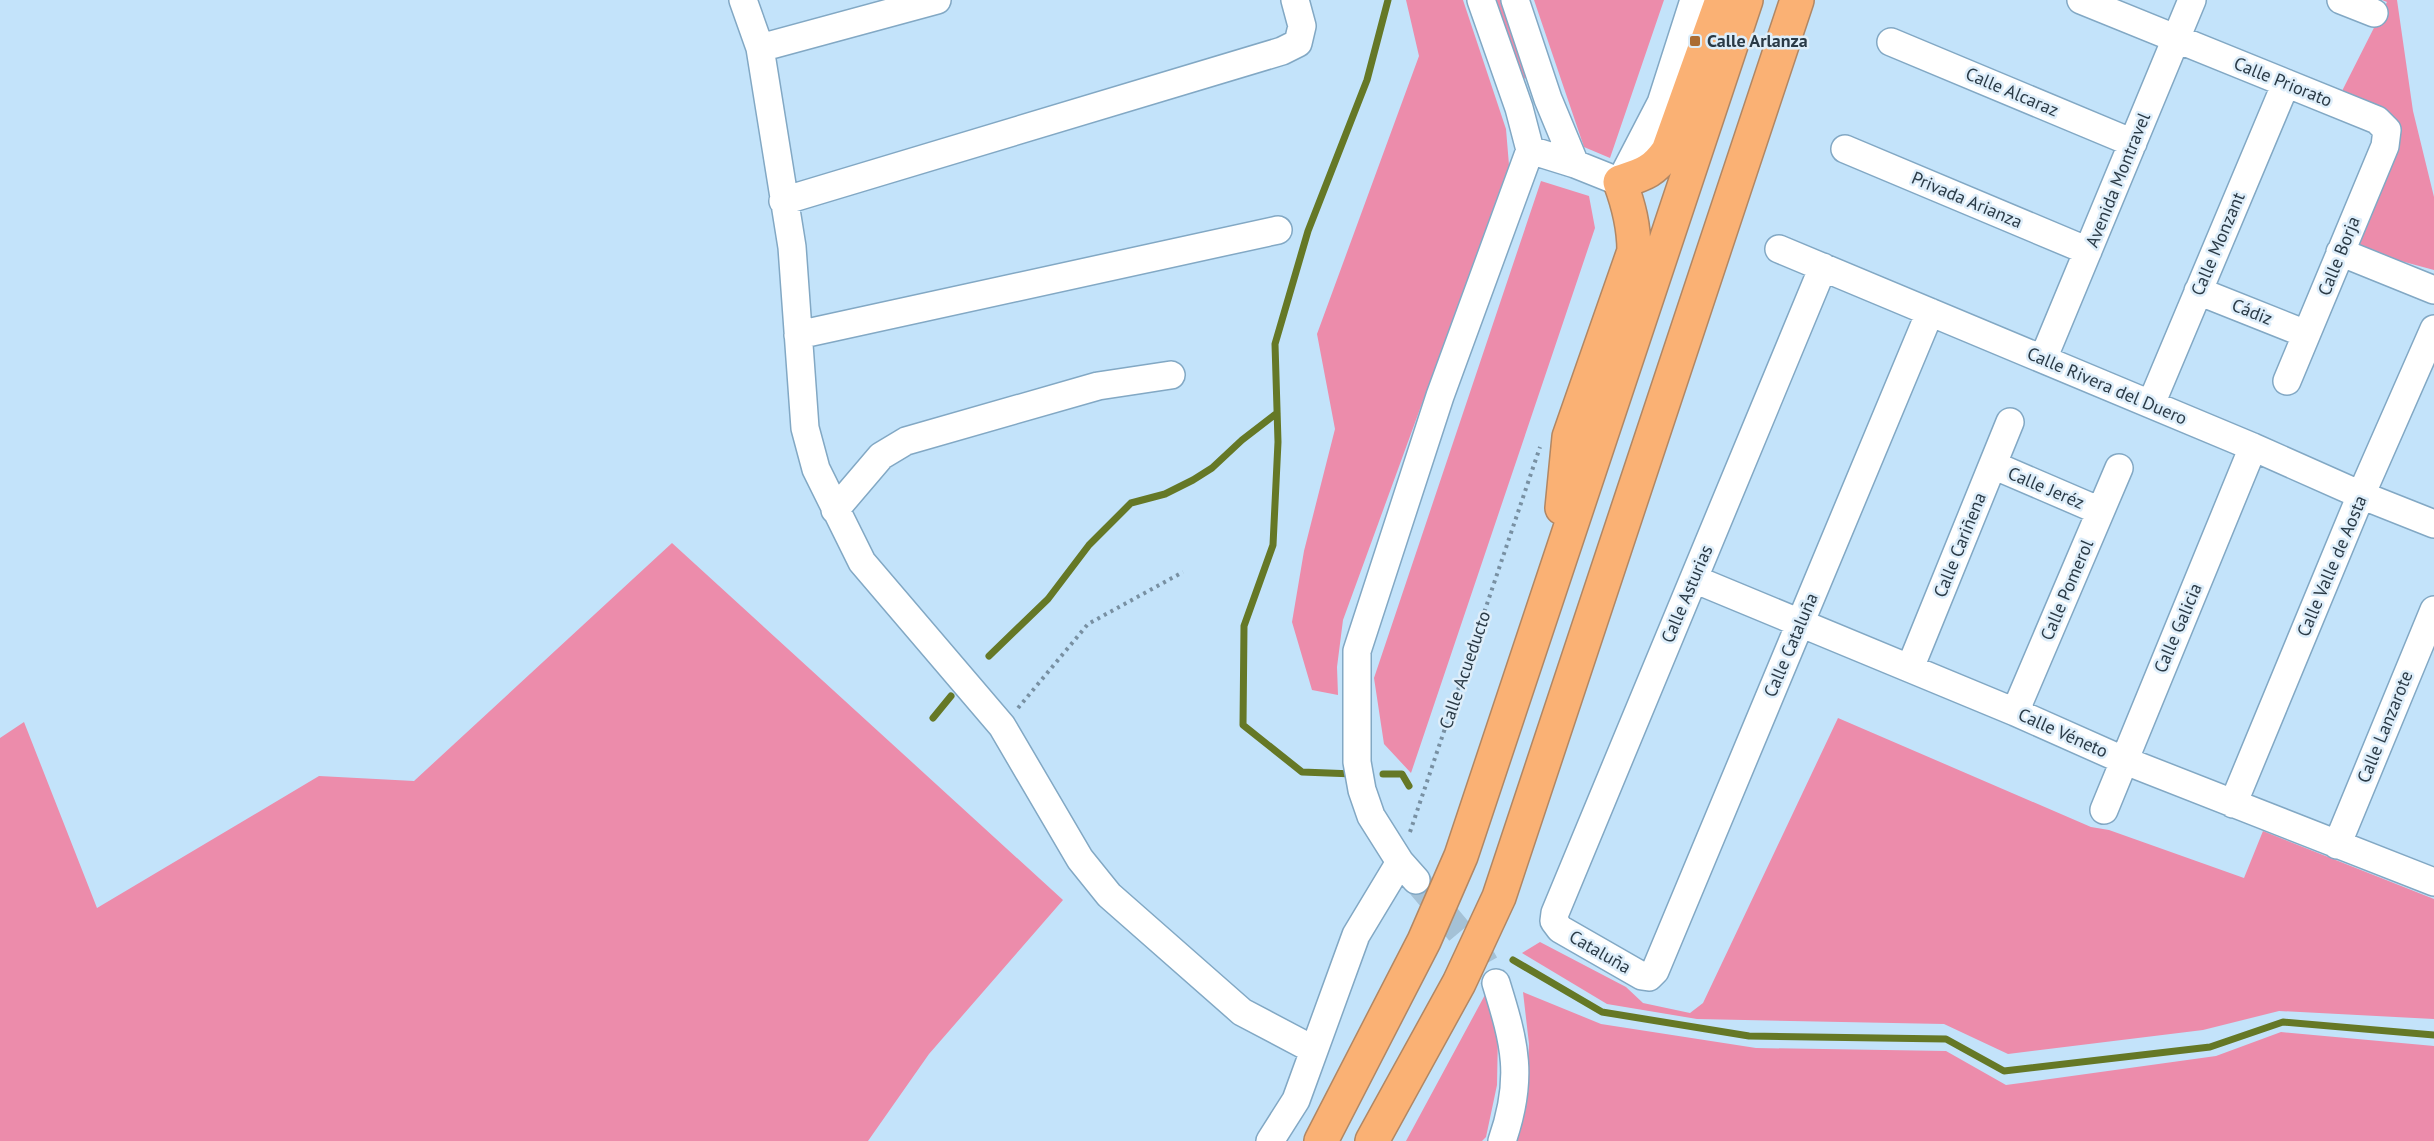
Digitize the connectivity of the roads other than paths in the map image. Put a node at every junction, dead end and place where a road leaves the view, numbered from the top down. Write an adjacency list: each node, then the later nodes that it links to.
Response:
1 (742, 0): 16 (street)
2 (937, 0): 16 (street)
3 (1295, 0): 26 (street)
4 (1481, 0): 19 (street)
5 (1515, 0): 18 (street)
6 (1694, 0): 25 (street)
7 (1722, 0): 25 (highway)
8 (1746, 0): 50 (highway)
9 (2082, 0): 14 (street, Calle Priorato)
10 (2192, 0): 14 (street, Avenida Montravel)
11 (2341, 0): 13 (street)
12 (1797, 2): 68 (highway)
13 (2374, 13)
14 (2176, 38): 17 (street, Calle Priorato); 21 (street, Avenida Montravel)
15 (1891, 42): 21 (street, Calle Alcaraz)
16 (760, 48): 26 (street)
17 (2286, 83): 20 (street, Calle Priorato); 33 (street, Calle Monzant)
18 (1548, 99): 19 (street); 24 (street)
19 (1519, 108): 23 (street)
20 (2387, 130): 30 (street, Calle Borja)
21 (2133, 143): 29 (street, Avenida Montravel)
22 (1845, 148): 29 (street, Privada Arianza)
23 (1530, 150): 24 (street); 65 (street)
24 (1575, 164): 25 (street)
25 (1620, 182): 50 (highway)
26 (783, 201): 37 (street)
27 (1278, 230): 37 (street)
28 (1779, 249): 31 (street, Calle Rivera del Duero)
29 (2088, 251): 38 (street, Avenida Montravel)
30 (2340, 252): 32 (street); 36 (street, Calle Borja)
31 (1823, 267): 34 (street, Calle Rivera del Duero); 51 (street, Calle Asturias)
32 (2434, 290)
33 (2198, 291): 36 (street, Cádiz); 41 (street, Calle Monzant)
34 (1930, 312): 38 (street, Calle Rivera del Duero); 53 (street, Calle Cataluña)
35 (2434, 329): 46 (street, Calle Valle de Aosta)
36 (2306, 334): 40 (street, Calle Borja)
37 (798, 335): 47 (street)
38 (2043, 359): 41 (street, Calle Rivera del Duero)
39 (1171, 375): 47 (street)
40 (2287, 381)
41 (2151, 404): 43 (street, Calle Rivera del Duero)
42 (2010, 422): 44 (street, Calle Cariñena)
43 (2253, 447): 46 (street, Calle Rivera del Duero); 57 (street, Calle Galicia)
44 (1993, 465): 48 (street, Calle Jeréz); 55 (street, Calle Cariñena)
45 (2118, 468): 48 (street, Calle Pomerol)
46 (2361, 495): 49 (street, Calle Rivera del Duero); 58 (street, Calle Valle de Aosta)
47 (835, 510): 65 (street)
48 (2100, 511): 56 (street, Calle Pomerol)
49 (2434, 524)
50 (1556, 568): 67 (highway)
51 (1694, 579): 53 (street, Calle Véneto); 62 (street, Calle Asturias)
52 (2434, 610): 54 (street, Calle Lanzarote)
53 (1800, 623): 55 (street, Calle Véneto); 63 (street, Calle Cataluña)
54 (2427, 648): 60 (street, Calle Lanzarote)
55 (1910, 668): 56 (street, Calle Véneto)
56 (2015, 712): 57 (street, Calle Véneto)
57 (2123, 760): 58 (street, Calle Véneto); 59 (street, Calle Galicia)
58 (2233, 804): 60 (street, Calle Véneto)
59 (2104, 810)
60 (2337, 845): 61 (street, Calle Véneto)
61 (2434, 882)
62 (1554, 921): 63 (street, Cataluña)
63 (1649, 977)
64 (1496, 983): 69 (street)
65 (1314, 1050): 66 (street)
66 (1270, 1141)
67 (1321, 1141)
68 (1372, 1141)
69 (1502, 1141)

